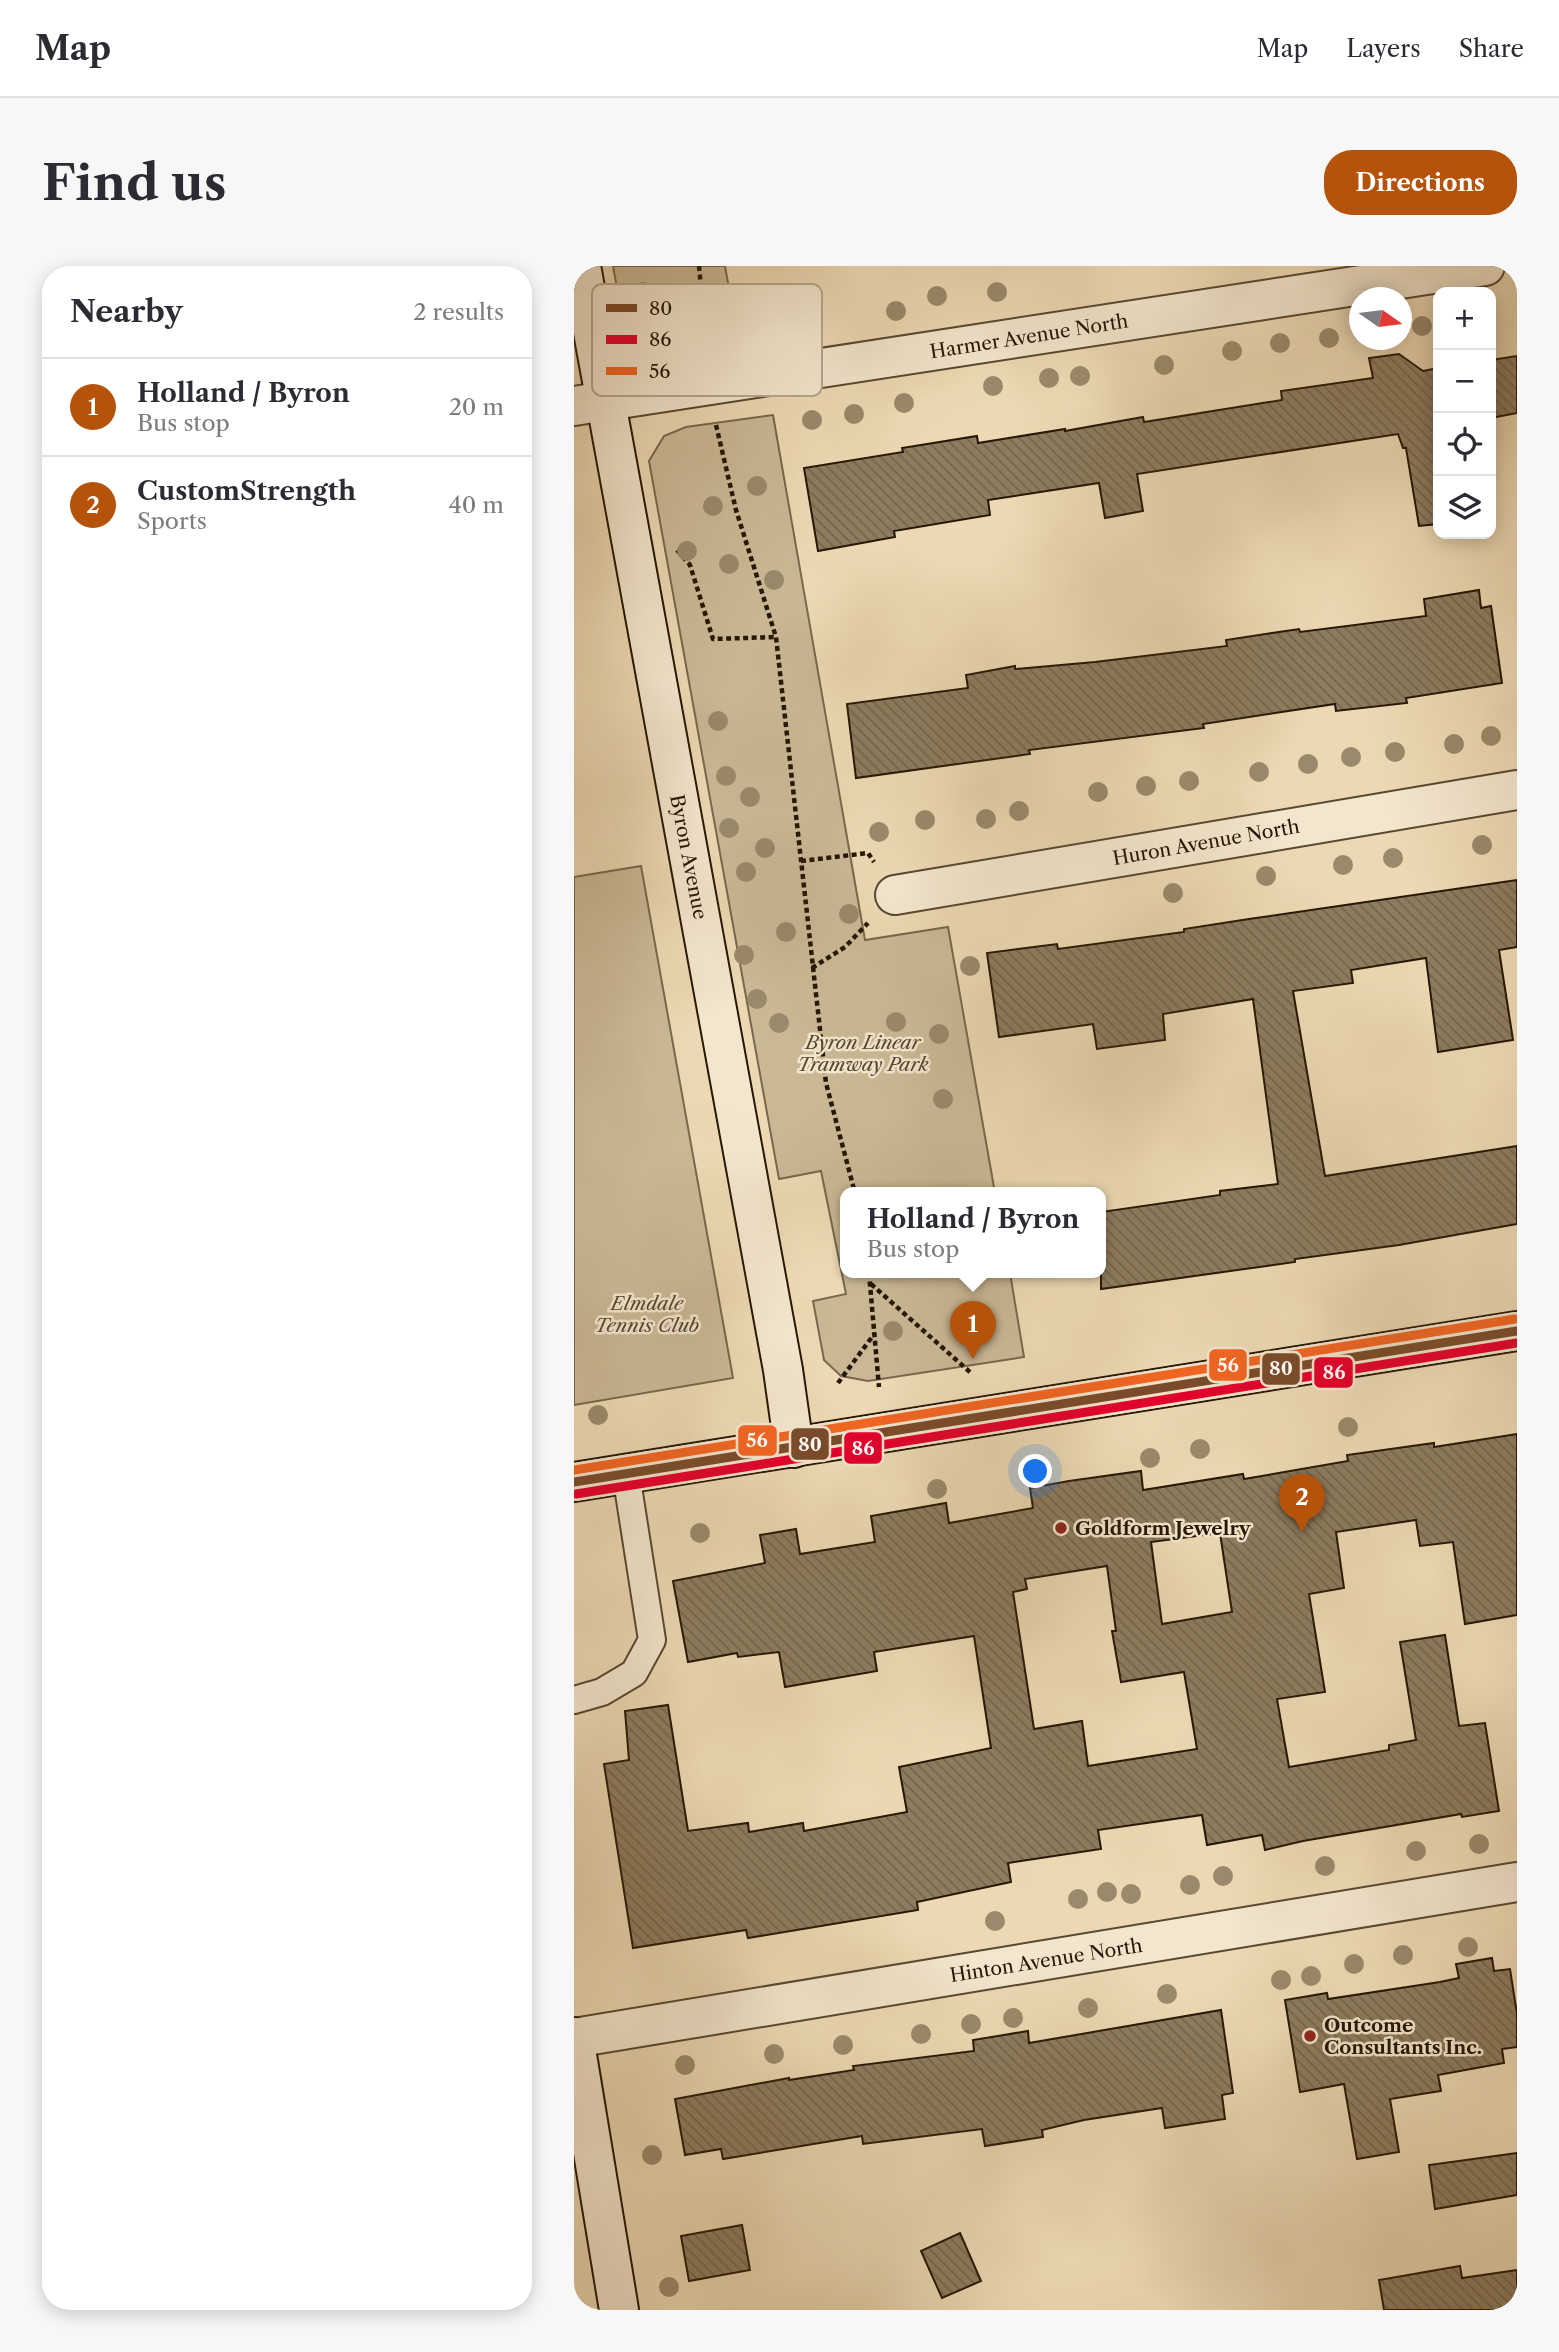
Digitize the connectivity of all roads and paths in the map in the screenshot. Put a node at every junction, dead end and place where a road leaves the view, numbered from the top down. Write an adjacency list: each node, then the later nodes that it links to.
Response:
1 (582, 266): 8 (street, Byron Avenue)
2 (699, 266): 4 (path)
3 (1485, 266): 5 (street, Harmer Avenue North)
4 (700, 284)
5 (822, 369)
6 (639, 396): 8 (street, Harmer Avenue North)
7 (711, 396): 10 (path)
8 (590, 403): 22 (street, Byron Avenue)
9 (675, 548): 10 (path)
10 (776, 637): 13 (path)
11 (1517, 790): 12 (street, Huron Avenue North)
12 (895, 895): 13 (path)
13 (812, 968): 14 (path)
14 (853, 1187)
15 (870, 1278): 16 (path)
16 (871, 1284): 18 (path); 19 (path)
17 (1517, 1331): 22 (street)
18 (875, 1332): 20 (path); 21 (path)
19 (971, 1373)
20 (838, 1383)
21 (879, 1387)
22 (794, 1448): 23 (street)
23 (625, 1474): 24 (street); 25 (lane)
24 (574, 1482)
25 (574, 1700)
26 (1517, 1882): 27 (street, Hinton Avenue North)
27 (574, 2037): 28 (street)
28 (619, 2310)

